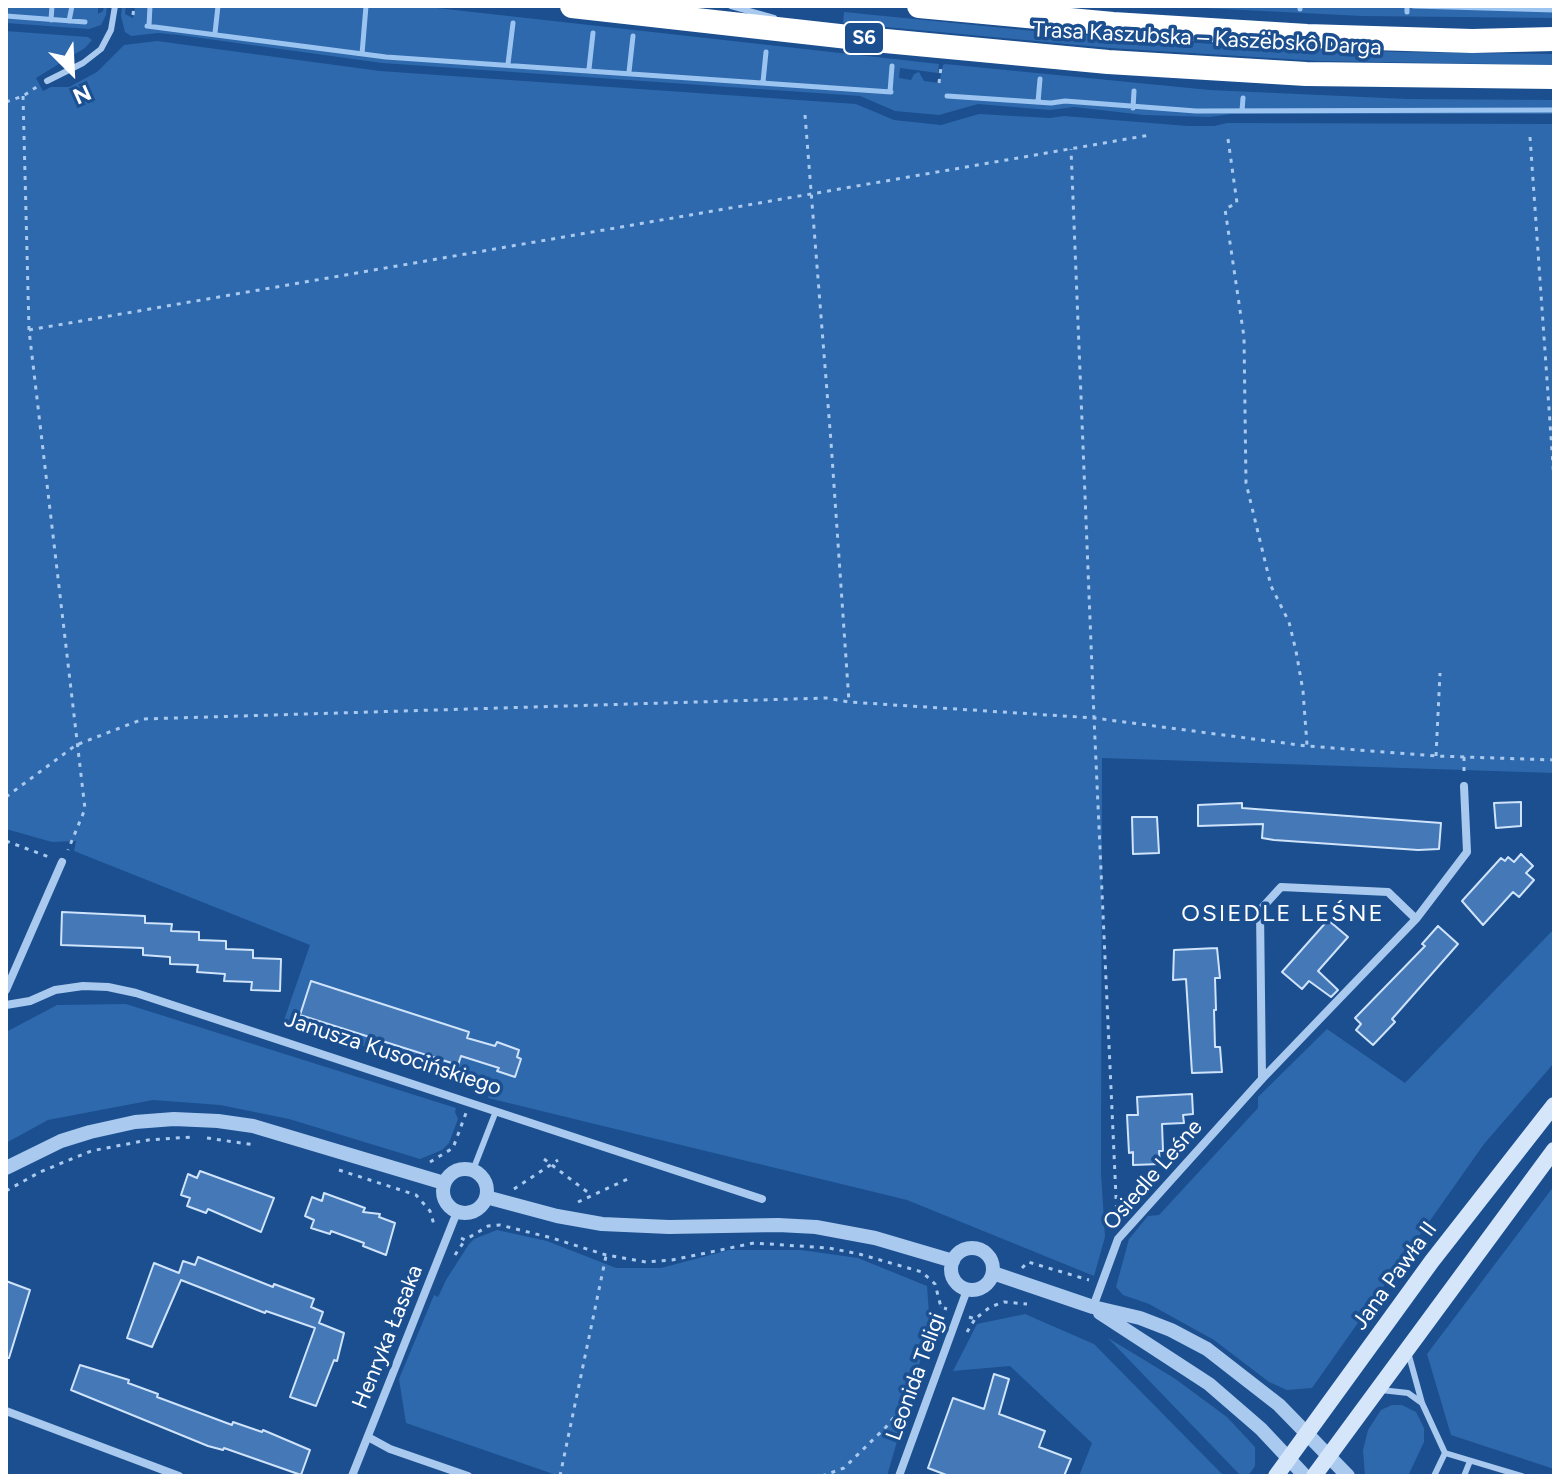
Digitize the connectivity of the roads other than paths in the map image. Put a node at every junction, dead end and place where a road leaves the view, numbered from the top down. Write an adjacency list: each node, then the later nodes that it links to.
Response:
1 (115, 6): 10 (lane)
2 (572, 6): 6 (highway, Trasa Kaszubska – Kaszëbskô Darga / S6)
3 (731, 6): 7 (lane)
4 (919, 6): 8 (highway, Trasa Kaszubska – Kaszëbskô Darga)
5 (657, 7): 6 (lane)
6 (604, 10): 7 (highway, Trasa Kaszubska – Kaszëbskô Darga / S6)
7 (842, 36): 9 (highway, Trasa Kaszubska – Kaszëbskô Darga / S6)
8 (1554, 39)
9 (1554, 77)
10 (47, 81)
11 (1464, 786): 13 (street, Osiedle Leśne)
12 (62, 862): 14 (street)
13 (1416, 919): 16 (street, Osiedle Leśne); 16 (street)
14 (6, 990)
15 (6, 1005): 18 (street, Janusza Kusocińskiego)
16 (1262, 1079): 29 (street, Osiedle Leśne)
17 (1554, 1105): 34 (main road, Jana Pawła II)
18 (496, 1111): 21 (lane); 24 (street, Janusza Kusocińskiego)
19 (1554, 1150): 30 (main road)
20 (6, 1168): 22 (street)
21 (473, 1170): 22 (street); 23 (street)
22 (444, 1183): 25 (street)
23 (486, 1197): 25 (street); 26 (street)
24 (762, 1199)
25 (457, 1212): 35 (street, Henryka Łasaka)
26 (953, 1261): 27 (street); 28 (street)
27 (993, 1273): 28 (street); 29 (street)
28 (967, 1290): 44 (street, Leonida Teligi)
29 (1093, 1307): 34 (street); 38 (street)
30 (1407, 1349): 31 (main road); 32 (lane)
31 (1377, 1390): 32 (lane); 37 (main road)
32 (1422, 1403): 36 (lane)
33 (6, 1411): 41 (street)
34 (1307, 1434): 37 (street); 38 (main road, Jana Pawła II)
35 (368, 1437): 42 (street, Henryka Łasaka); 43 (street)
36 (1445, 1453): 39 (lane); 49 (lane)
37 (1329, 1454): 47 (main road); 48 (street)
38 (1289, 1458): 45 (main road, Jana Pawła II); 46 (street)
39 (1470, 1461): 40 (lane); 50 (lane)
40 (1491, 1467): 51 (lane); 52 (lane)
41 (179, 1476)
42 (352, 1476)
43 (468, 1476)
44 (899, 1476)
45 (1276, 1476)
46 (1305, 1476)
47 (1314, 1476)
48 (1348, 1476)
49 (1434, 1476)
50 (1464, 1476)
51 (1487, 1476)
52 (1522, 1476)

